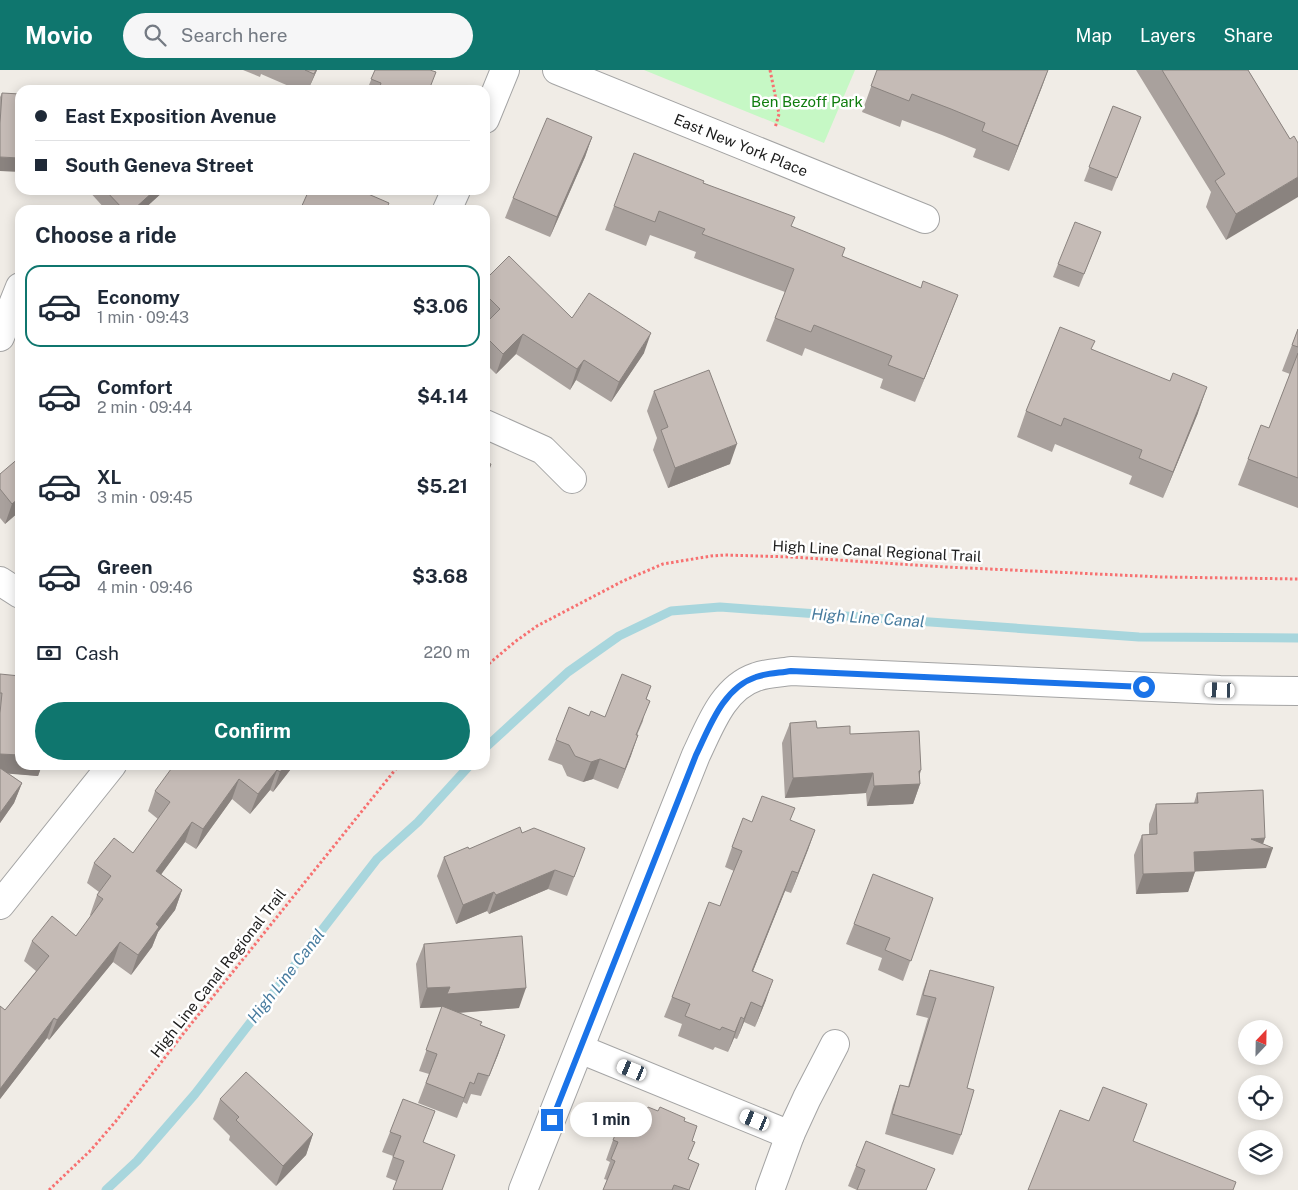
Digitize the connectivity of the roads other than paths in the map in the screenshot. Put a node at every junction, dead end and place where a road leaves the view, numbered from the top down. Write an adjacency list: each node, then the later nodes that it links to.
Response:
1 (505, 70): 3 (street)
2 (557, 70): 4 (street, East New York Place)
3 (490, 106)
4 (925, 219)
5 (15, 300): 6 (street)
6 (0, 337)
7 (490, 426): 8 (street)
8 (572, 479)
9 (0, 581): 10 (street)
10 (15, 591)
11 (1298, 691): 15 (street)
12 (108, 770): 13 (street)
13 (0, 905)
14 (836, 1044): 16 (street)
15 (580, 1049): 16 (street); 17 (street)
16 (790, 1135): 18 (street)
17 (523, 1190)
18 (770, 1190)

